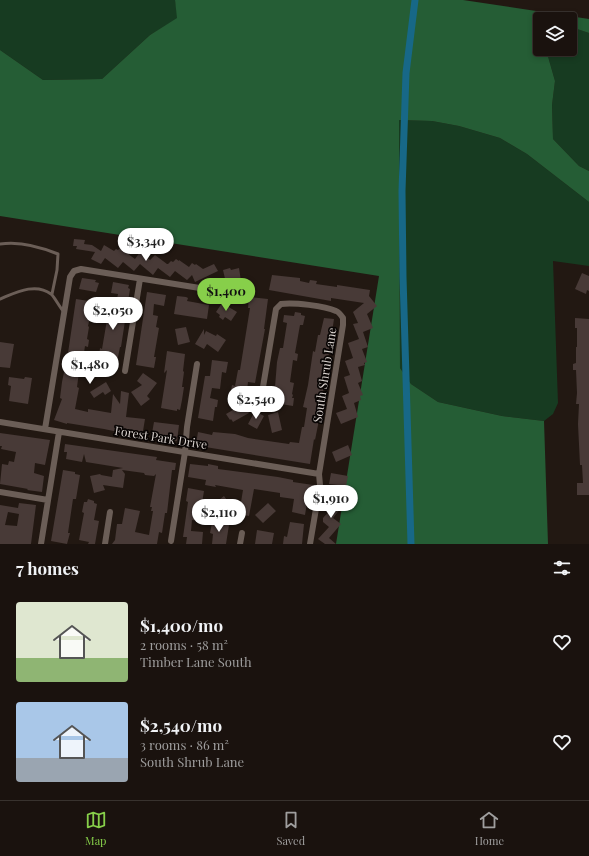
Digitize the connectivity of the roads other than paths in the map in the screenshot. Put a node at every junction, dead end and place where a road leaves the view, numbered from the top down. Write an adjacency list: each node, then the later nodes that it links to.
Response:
1 (0, 244): 4 (lane)
2 (140, 279): 3 (street); 6 (street); 8 (street)
3 (206, 289)
4 (52, 294): 5 (lane); 6 (lane)
5 (0, 299)
6 (64, 313): 11 (street)
7 (197, 364): 13 (street)
8 (125, 371)
9 (262, 393): 14 (street, South Shrub Lane)
10 (0, 422): 11 (street, Forest Park Drive)
11 (45, 429): 12 (street, Forest Park Drive)
12 (59, 432): 13 (street, Forest Park Drive); 16 (street)
13 (185, 452): 14 (street, Forest Park Drive); 19 (street)
14 (319, 474): 23 (street)
15 (0, 492): 16 (street)
16 (48, 500): 20 (street)
17 (110, 512): 21 (street)
18 (242, 533): 22 (street)
19 (171, 541)
20 (41, 544)
21 (105, 544)
22 (240, 544)
23 (310, 544)

